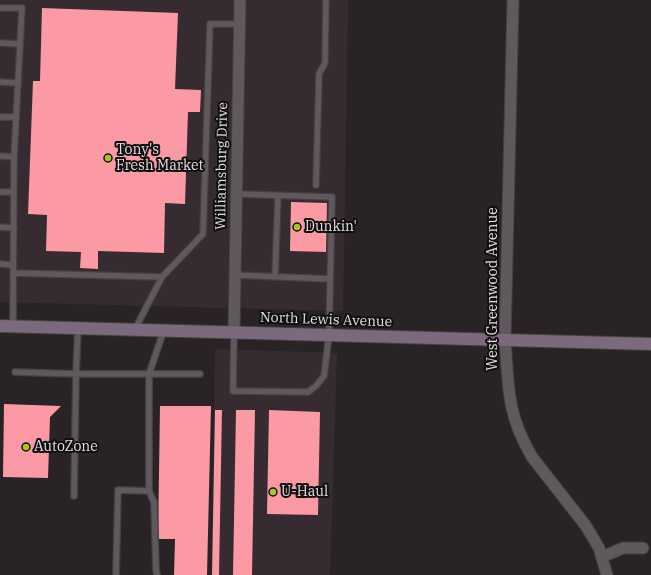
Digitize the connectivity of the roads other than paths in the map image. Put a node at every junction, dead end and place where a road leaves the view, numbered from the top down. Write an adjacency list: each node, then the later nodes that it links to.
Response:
1 (240, 0): 5 (street, Williamsburg Drive)
2 (326, 0): 14 (lane)
3 (513, 0): 35 (street, West Greenwood Avenue)
4 (0, 8): 7 (lane)
5 (240, 24): 17 (street, Williamsburg Drive); 26 (lane)
6 (0, 43): 7 (lane)
7 (20, 44): 9 (lane)
8 (0, 82): 9 (lane)
9 (18, 83): 11 (lane)
10 (0, 117): 11 (lane)
11 (16, 117): 13 (lane)
12 (0, 156): 13 (lane)
13 (14, 157): 16 (lane)
14 (316, 185)
15 (0, 192): 16 (lane)
16 (14, 192): 20 (lane)
17 (236, 194): 18 (lane); 24 (street, Williamsburg Drive)
18 (278, 196): 25 (lane); 27 (lane)
19 (0, 227): 20 (lane)
20 (14, 228): 22 (lane)
21 (0, 264): 22 (lane)
22 (13, 265): 23 (lane)
23 (14, 274): 26 (lane); 29 (lane)
24 (235, 275): 25 (lane); 33 (street, Williamsburg Drive)
25 (275, 276): 27 (lane)
26 (162, 277): 31 (lane)
27 (330, 278): 34 (lane)
28 (0, 326): 29 (main road, North Lewis Avenue)
29 (13, 326): 30 (main road, North Lewis Avenue)
30 (78, 328): 31 (main road, North Lewis Avenue); 38 (lane)
31 (135, 329): 32 (main road, North Lewis Avenue)
32 (164, 330): 33 (main road, North Lewis Avenue); 39 (lane)
33 (234, 332): 34 (main road, North Lewis Avenue); 34 (lane)
34 (329, 335): 35 (main road, North Lewis Avenue)
35 (505, 340): 36 (main road, North Lewis Avenue); 44 (street, West Greenwood Avenue)
36 (651, 344)
37 (15, 372): 38 (lane)
38 (76, 374): 39 (lane); 42 (lane)
39 (149, 374): 40 (lane); 41 (lane)
40 (200, 374)
41 (149, 492): 45 (lane); 46 (lane)
42 (74, 496)
43 (643, 548): 44 (street)
44 (602, 557): 47 (street, West Greenwood Avenue)
45 (116, 575)
46 (157, 575)
47 (607, 575)

